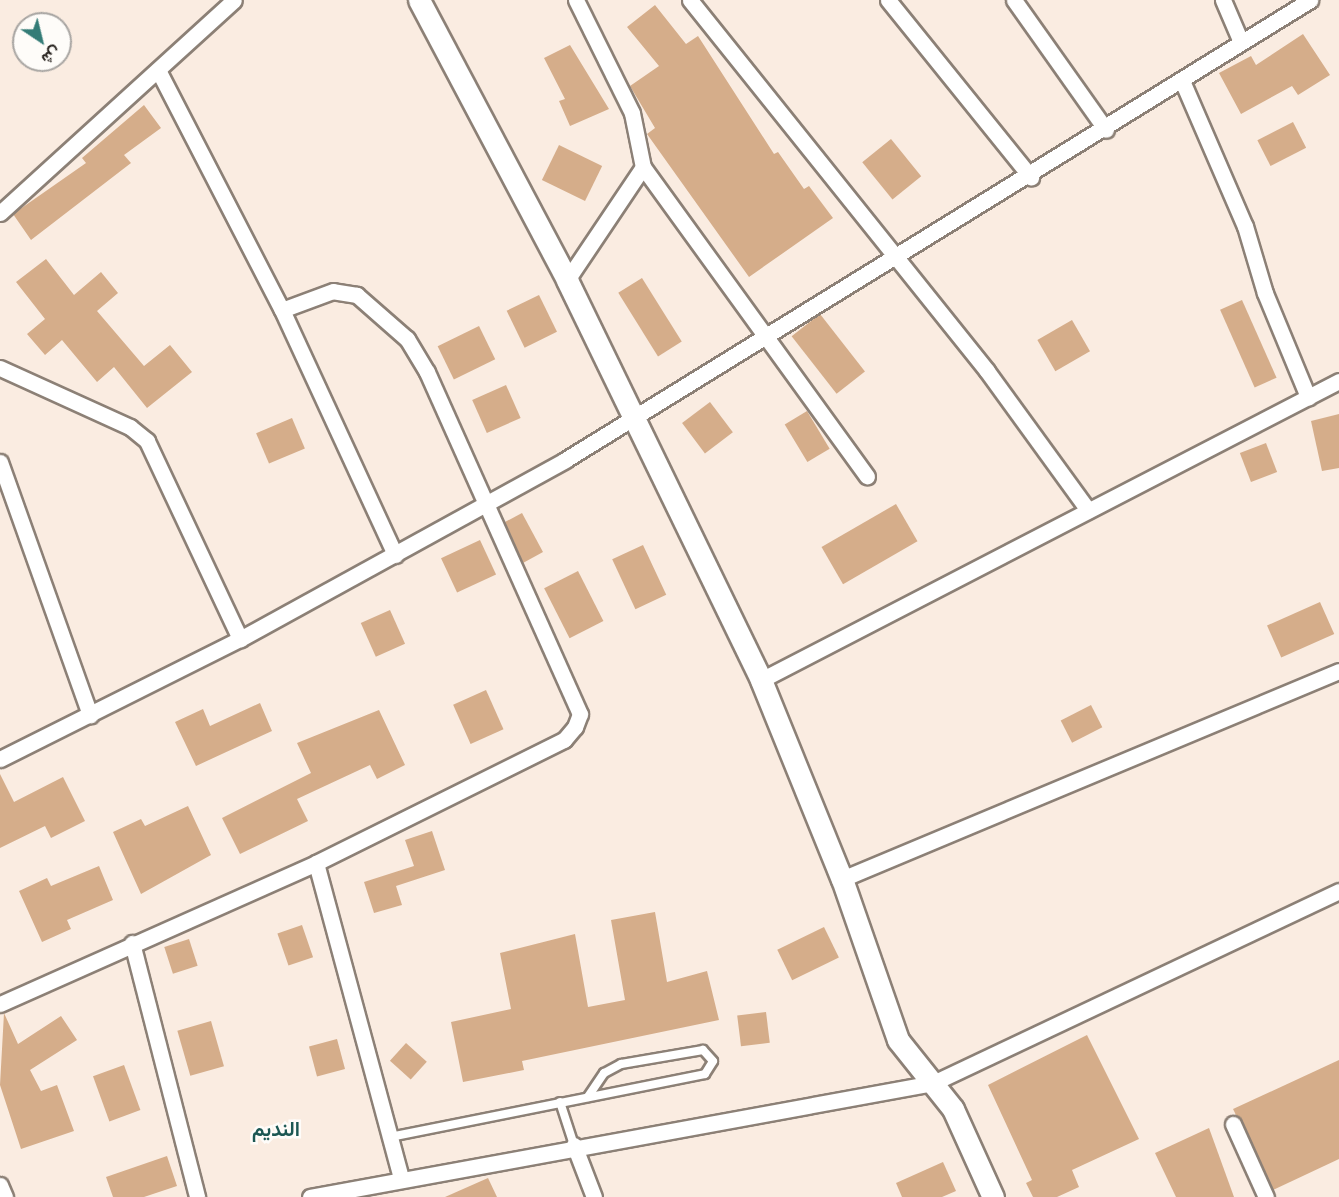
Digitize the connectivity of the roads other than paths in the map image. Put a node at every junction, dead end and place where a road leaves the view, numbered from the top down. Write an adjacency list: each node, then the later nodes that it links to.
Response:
1 (234, 0): 10 (street)
2 (419, 0): 17 (main road)
3 (576, 0): 13 (street)
4 (690, 0): 16 (street)
5 (888, 0): 14 (street)
6 (1014, 0): 12 (street)
7 (1223, 0): 9 (street)
8 (1310, 0): 9 (street)
9 (1241, 42): 11 (street)
10 (158, 70): 15 (street); 18 (street)
11 (1183, 83): 12 (street); 22 (street)
12 (1106, 130): 14 (street)
13 (643, 166): 17 (street); 19 (street)
14 (1031, 177): 16 (street)
15 (0, 213)
16 (896, 255): 19 (street); 27 (street)
17 (567, 280): 23 (main road)
18 (282, 310): 26 (street); 28 (street)
19 (767, 339): 23 (street); 25 (street)
20 (0, 369): 29 (street)
21 (1339, 381): 22 (street)
22 (1308, 397): 27 (street)
23 (632, 419): 26 (street); 31 (main road)
24 (0, 462): 32 (street)
25 (867, 477)
26 (485, 506): 28 (street); 34 (street)
27 (1088, 510): 31 (street)
28 (395, 555): 29 (street)
29 (240, 639): 32 (street)
30 (1339, 671): 35 (street)
31 (761, 680): 35 (main road)
32 (90, 715): 33 (street)
33 (0, 759)
34 (316, 863): 37 (street); 43 (street)
35 (842, 879): 39 (main road)
36 (1339, 891): 39 (street)
37 (132, 942): 38 (street); 48 (street)
38 (0, 1004)
39 (933, 1083): 44 (street); 51 (main road)
40 (588, 1097): 40 (lane); 41 (lane)
41 (560, 1102): 43 (lane); 44 (lane)
42 (1233, 1124): 52 (street)
43 (390, 1137): 45 (street)
44 (574, 1145): 45 (street); 50 (street)
45 (401, 1177): 49 (street)
46 (0, 1185): 47 (street)
47 (5, 1197)
48 (197, 1197)
49 (310, 1197)
50 (594, 1197)
51 (993, 1197)
52 (1266, 1197)

